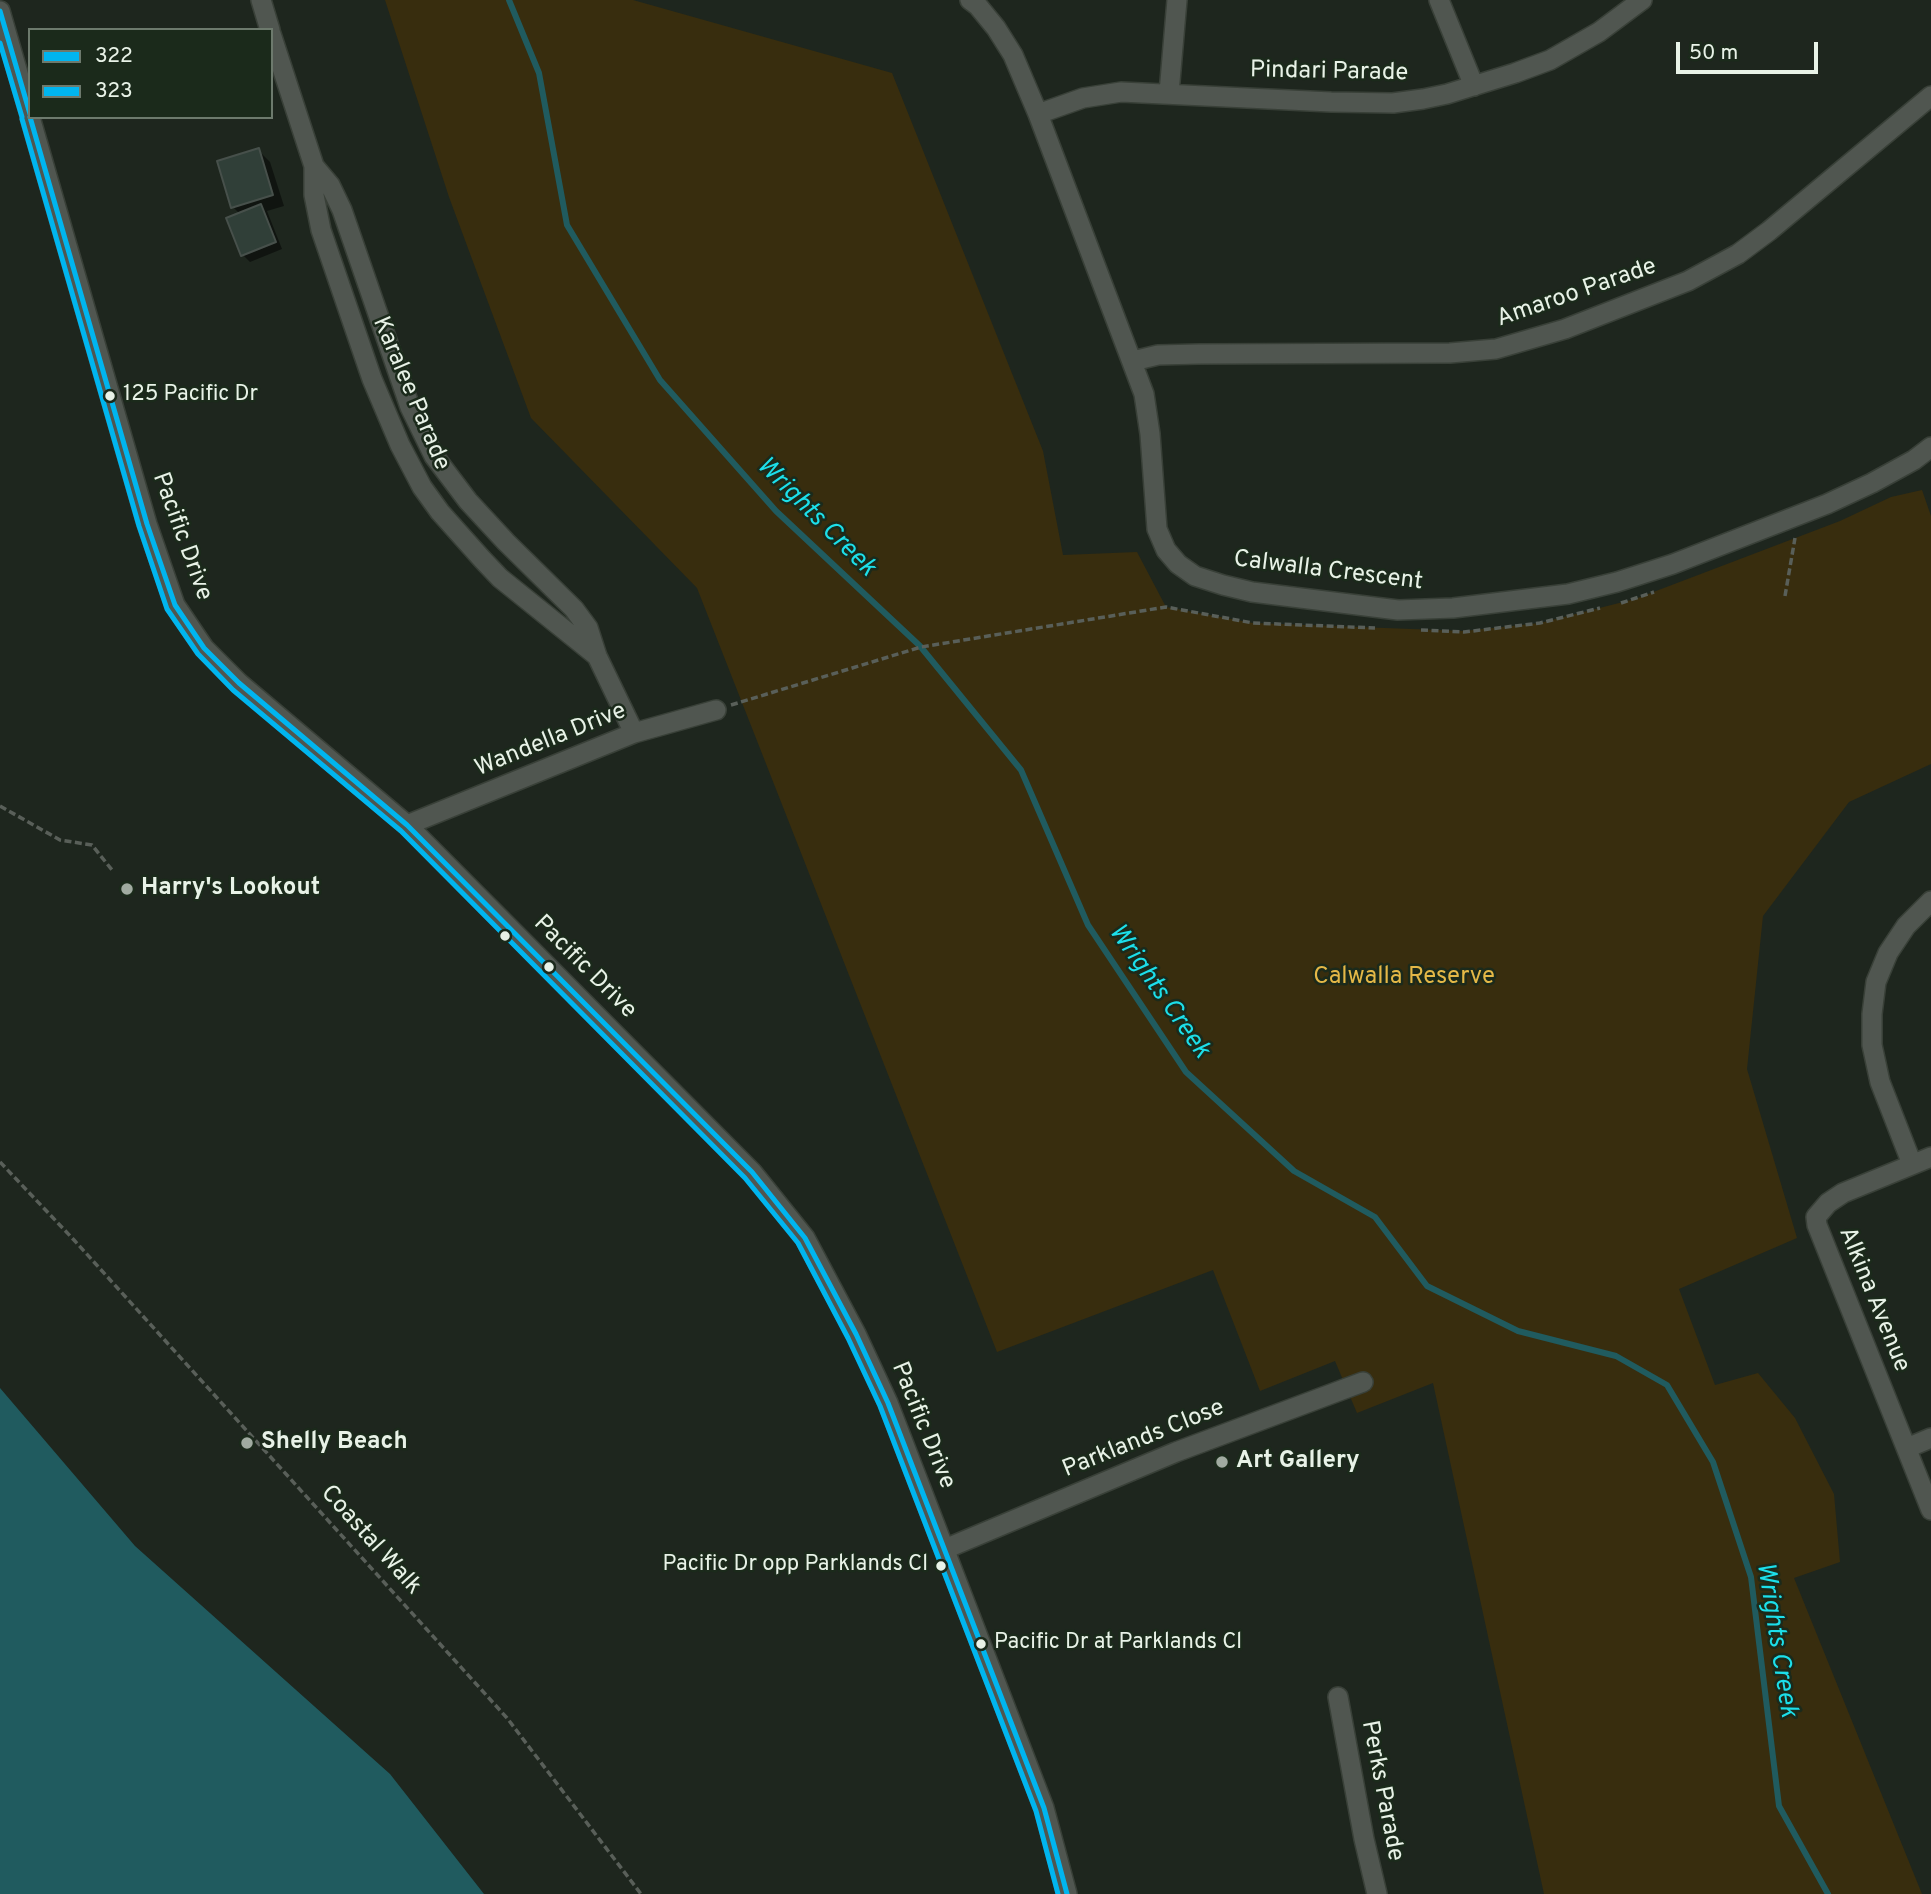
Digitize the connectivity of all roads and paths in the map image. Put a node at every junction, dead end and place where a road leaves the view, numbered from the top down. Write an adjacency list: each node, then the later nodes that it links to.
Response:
1 (261, 0): 7 (street, Karalee Parade)
2 (970, 0): 13 (street, Calwalla Crescent)
3 (1177, 0): 10 (street)
4 (1439, 0): 9 (street)
5 (1642, 0): 9 (street, Pindari Parade)
6 (0, 11): 12 (street, Pacific Drive)
7 (270, 28)
8 (273, 38): 15 (street, Karalee Parade)
9 (1474, 86): 10 (street, Pindari Parade)
10 (1169, 93): 13 (street, Pindari Parade)
11 (1931, 96): 16 (street, Amaroo Parade)
12 (28, 109)
13 (1038, 114): 16 (street, Calwalla Crescent)
14 (31, 119): 24 (street, Pacific Drive)
15 (314, 166): 20 (street, Karalee Parade); 20 (street, Karalee Parade)
16 (1133, 361): 17 (street, Calwalla Crescent)
17 (1931, 447)
18 (1795, 538): 19 (path)
19 (1785, 596)
20 (597, 656): 22 (street, Karalee Parade)
21 (716, 710): 22 (street, Wandella Drive)
22 (634, 733): 24 (street, Wandella Drive)
23 (0, 806): 25 (path)
24 (407, 825): 33 (street, Pacific Drive)
25 (113, 870)
26 (1931, 901): 27 (street)
27 (1922, 1160): 31 (street, Alkina Avenue)
28 (0, 1162): 35 (path, Coastal Walk)
29 (1363, 1382): 33 (street, Parklands Close)
30 (1931, 1438): 31 (street)
31 (1907, 1448): 32 (street, Alkina Avenue)
32 (1931, 1510)
33 (945, 1549): 36 (street, Pacific Drive)
34 (1338, 1697): 37 (street, Perks Parade)
35 (641, 1894)
36 (1067, 1894)
37 (1377, 1894)

